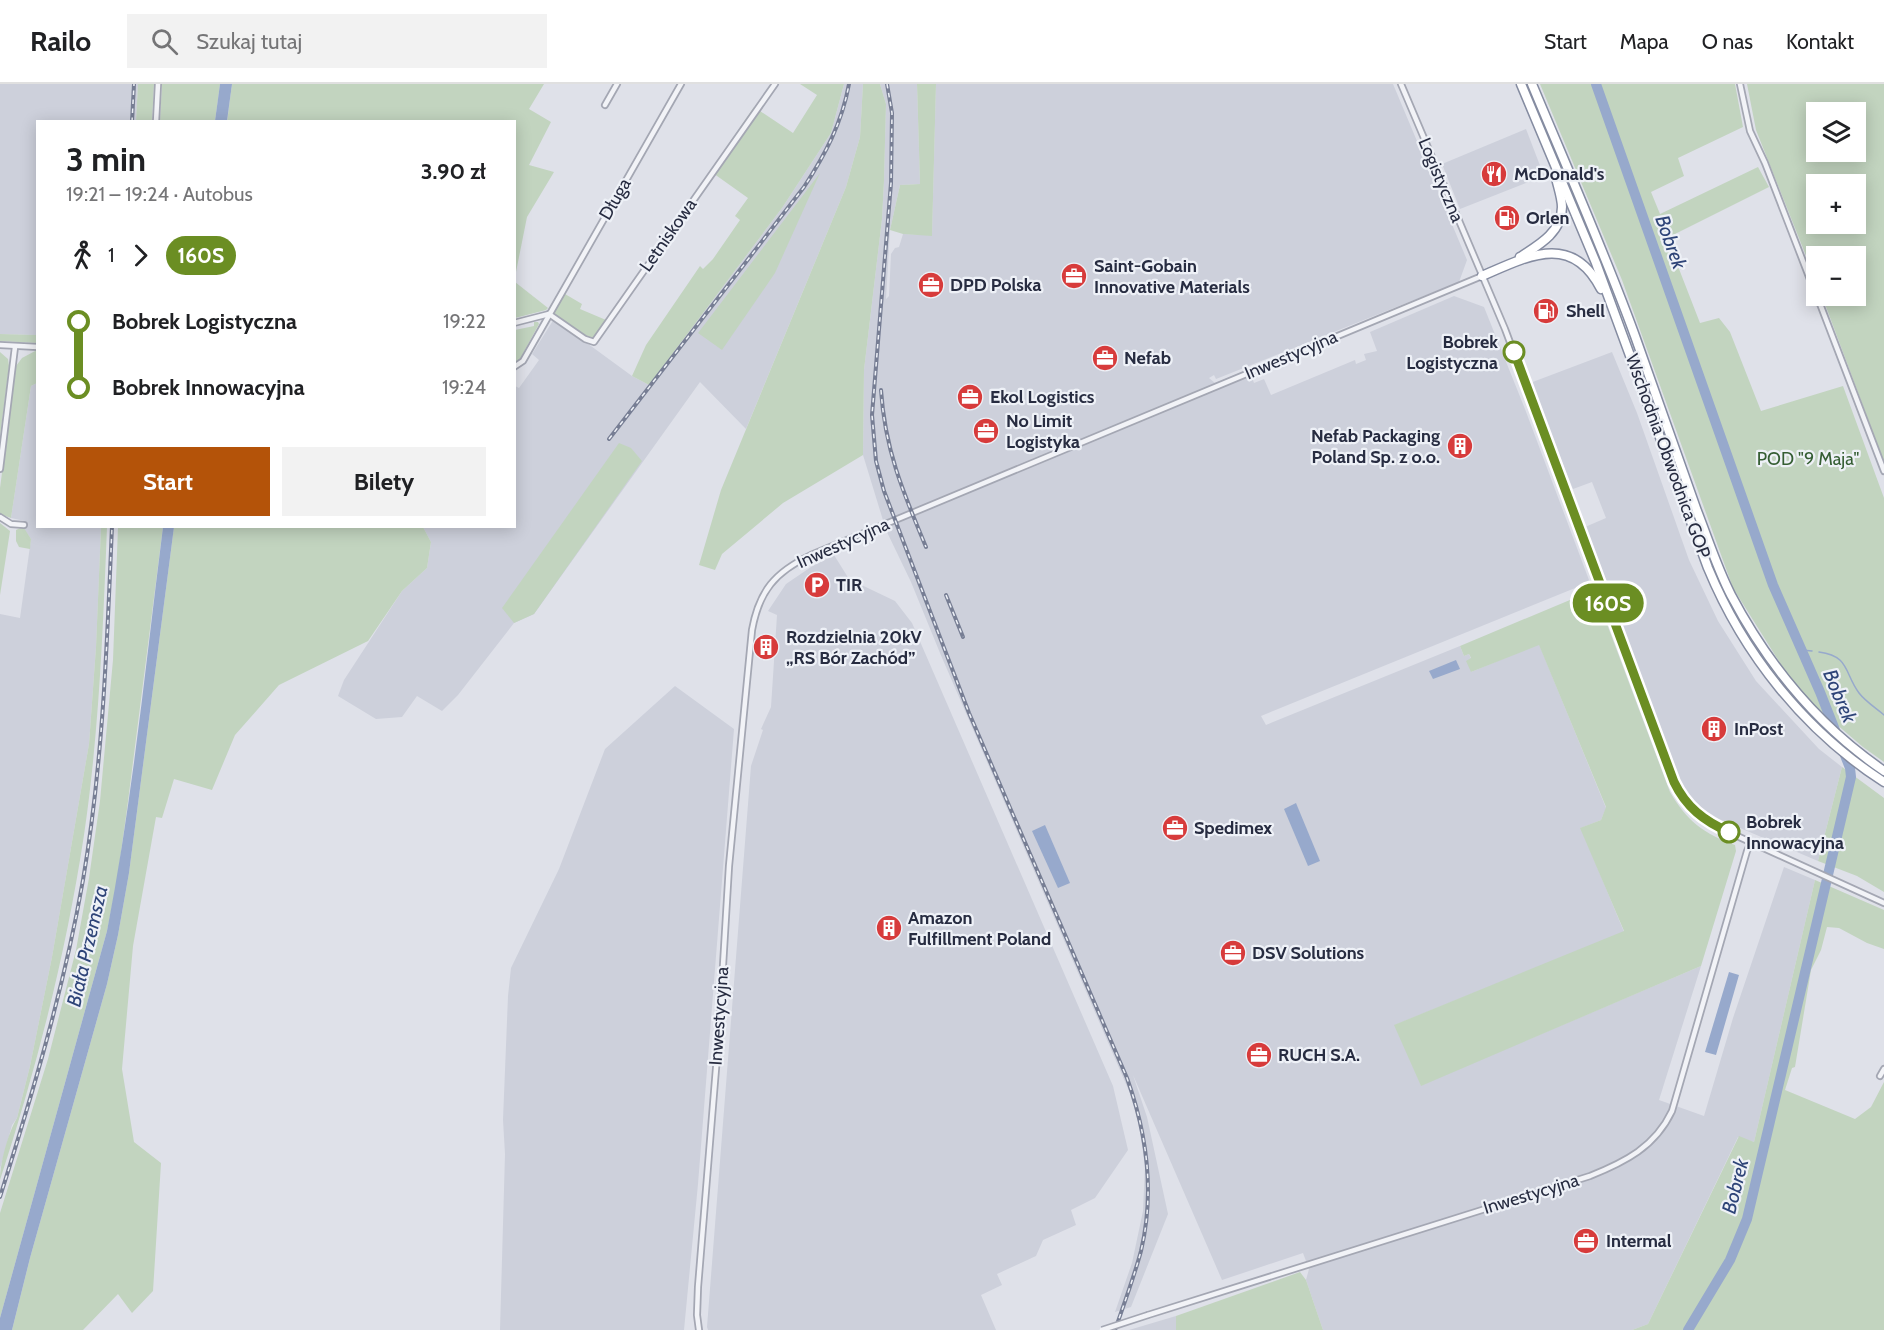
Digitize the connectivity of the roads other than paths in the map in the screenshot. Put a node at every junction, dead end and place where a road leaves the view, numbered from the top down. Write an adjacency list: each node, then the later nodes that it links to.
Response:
1 (158, 84): 11 (street)
2 (617, 84): 10 (street)
3 (673, 84): 9 (street)
4 (775, 84): 17 (street, Letniskowa)
5 (1401, 84): 15 (street, Logistyczna)
6 (1521, 84): 12 (highway, Wschodnia Obwodnica GOP)
7 (1532, 84): 28 (highway, Wschodnia Obwodnica GOP)
8 (1740, 84): 14 (street)
9 (680, 86): 17 (street, Długa)
10 (605, 105)
11 (156, 120)
12 (1549, 151): 13 (highway); 19 (highway, Wschodnia Obwodnica GOP)
13 (1512, 262): 15 (highway); 19 (highway)
14 (1806, 269)
15 (1482, 276): 30 (street, Logistyczna); 34 (street, Inwestycyjna)
16 (1820, 306): 25 (street)
17 (549, 314): 18 (street); 23 (street, Długa)
18 (516, 322)
19 (1619, 324): 29 (highway, Wschodnia Obwodnica GOP)
20 (0, 345): 22 (street)
21 (36, 346): 22 (street)
22 (15, 347): 24 (street)
23 (516, 366)
24 (0, 469)
25 (1884, 471)
26 (0, 517): 27 (street)
27 (24, 525)
28 (1884, 771)
29 (1884, 782)
30 (1751, 842): 31 (street, Logistyczna); 35 (street, Inwestycyjna, bridge)
31 (1884, 903)
32 (1884, 1069): 33 (street)
33 (1880, 1076)
34 (699, 1330)
35 (1102, 1330)

